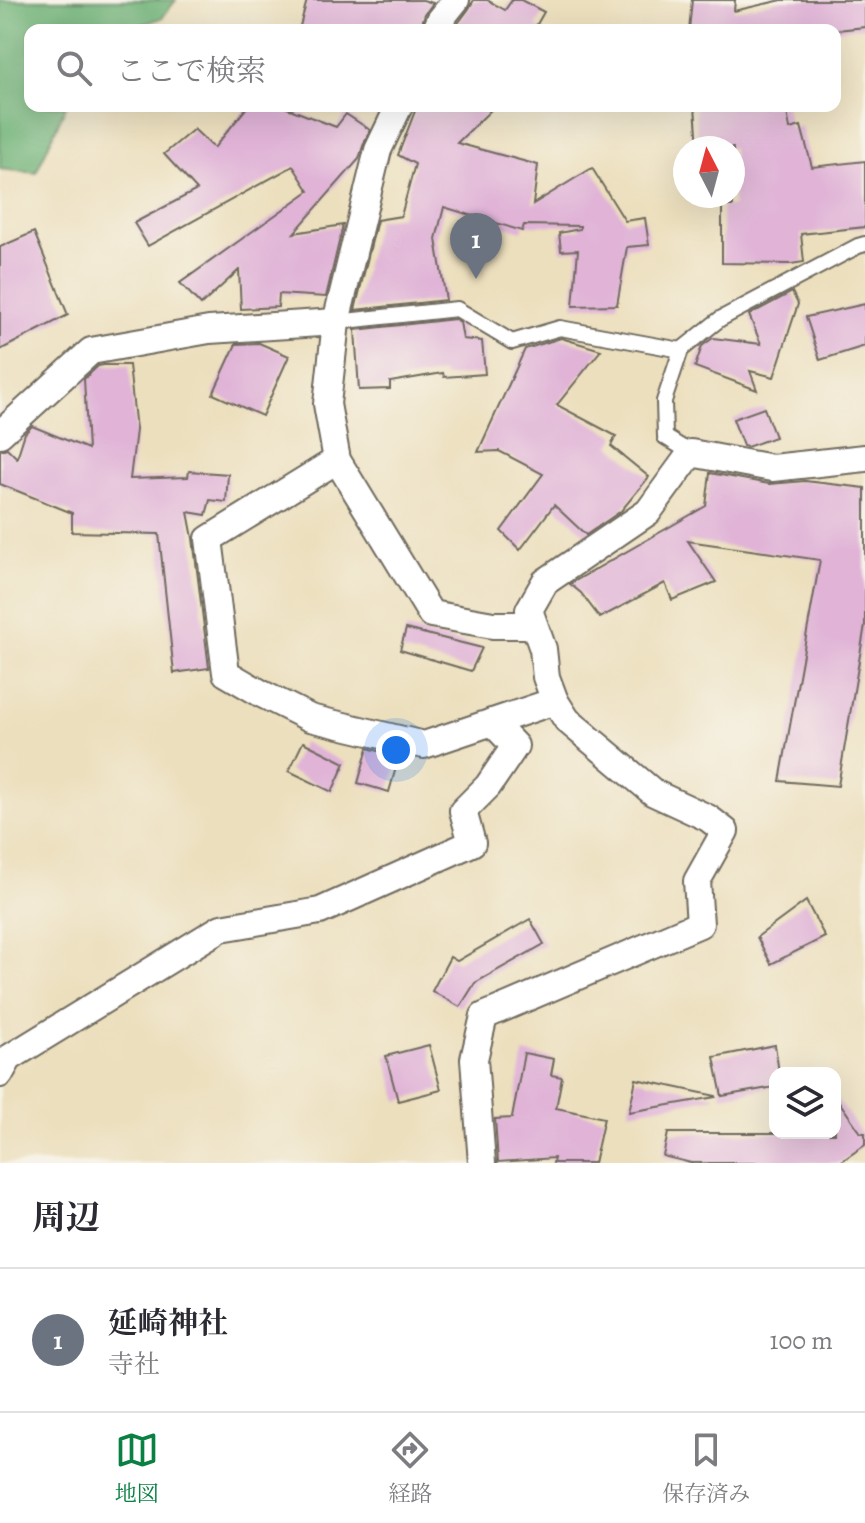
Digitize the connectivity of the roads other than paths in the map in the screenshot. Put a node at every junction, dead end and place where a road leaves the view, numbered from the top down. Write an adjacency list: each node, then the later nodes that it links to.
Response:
1 (456, 0): 2 (street)
2 (438, 24)
3 (396, 112): 5 (street)
4 (865, 244): 6 (lane)
5 (336, 322): 6 (lane); 7 (street); 10 (street)
6 (681, 350): 8 (lane)
7 (0, 434)
8 (691, 453): 9 (street); 11 (street)
9 (865, 458)
10 (337, 460): 11 (street); 13 (street)
11 (534, 625): 12 (street)
12 (555, 701): 13 (street); 15 (street)
13 (492, 722): 14 (street)
14 (0, 1074)
15 (482, 1163)

